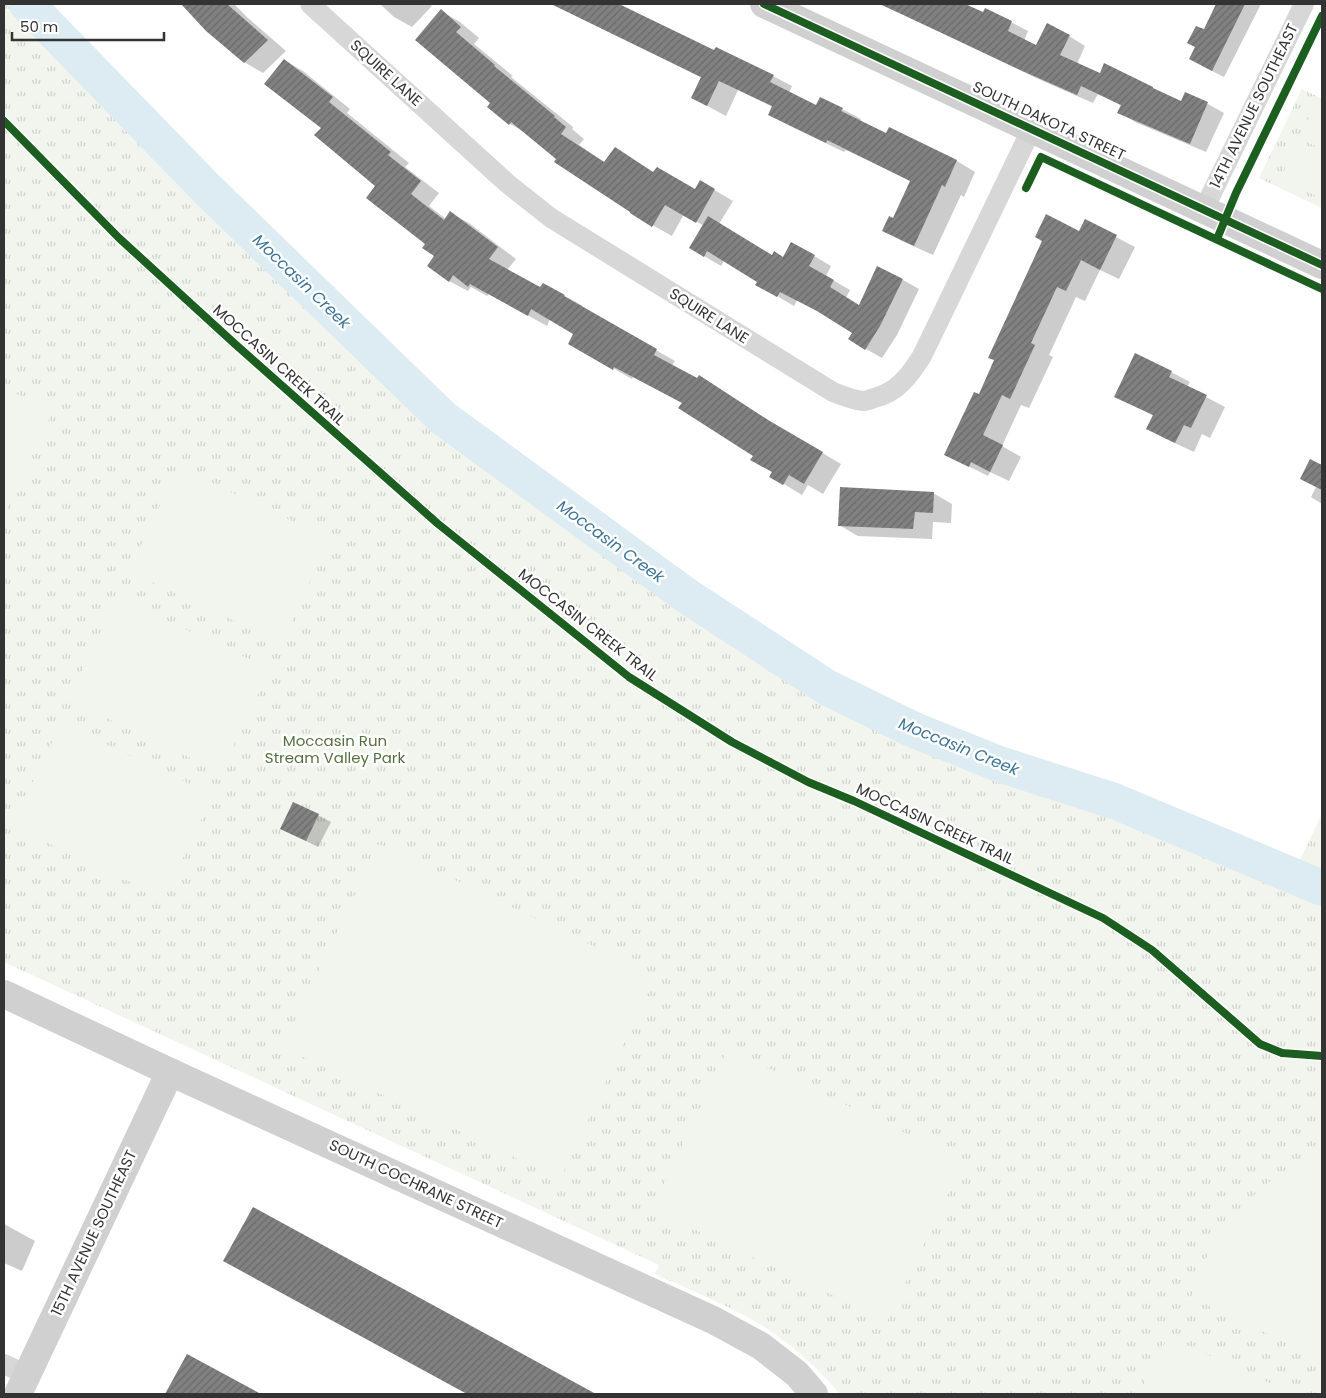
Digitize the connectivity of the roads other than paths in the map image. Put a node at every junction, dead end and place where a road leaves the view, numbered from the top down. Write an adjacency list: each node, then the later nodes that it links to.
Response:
1 (310, 4): 4 (street, SQUIRE LANE)
2 (764, 4): 4 (street, SOUTH DAKOTA STREET)
3 (1304, 4): 5 (street, 14TH AVENUE SOUTHEAST)
4 (1032, 128): 5 (street, SOUTH DAKOTA STREET)
5 (1204, 209): 6 (street, SOUTH DAKOTA STREET)
6 (1322, 264)
7 (4, 994): 8 (street, SOUTH COCHRANE STREET)
8 (170, 1072): 9 (street, 15TH AVENUE SOUTHEAST); 10 (street, SOUTH COCHRANE STREET)
9 (16, 1378)
10 (814, 1394)

